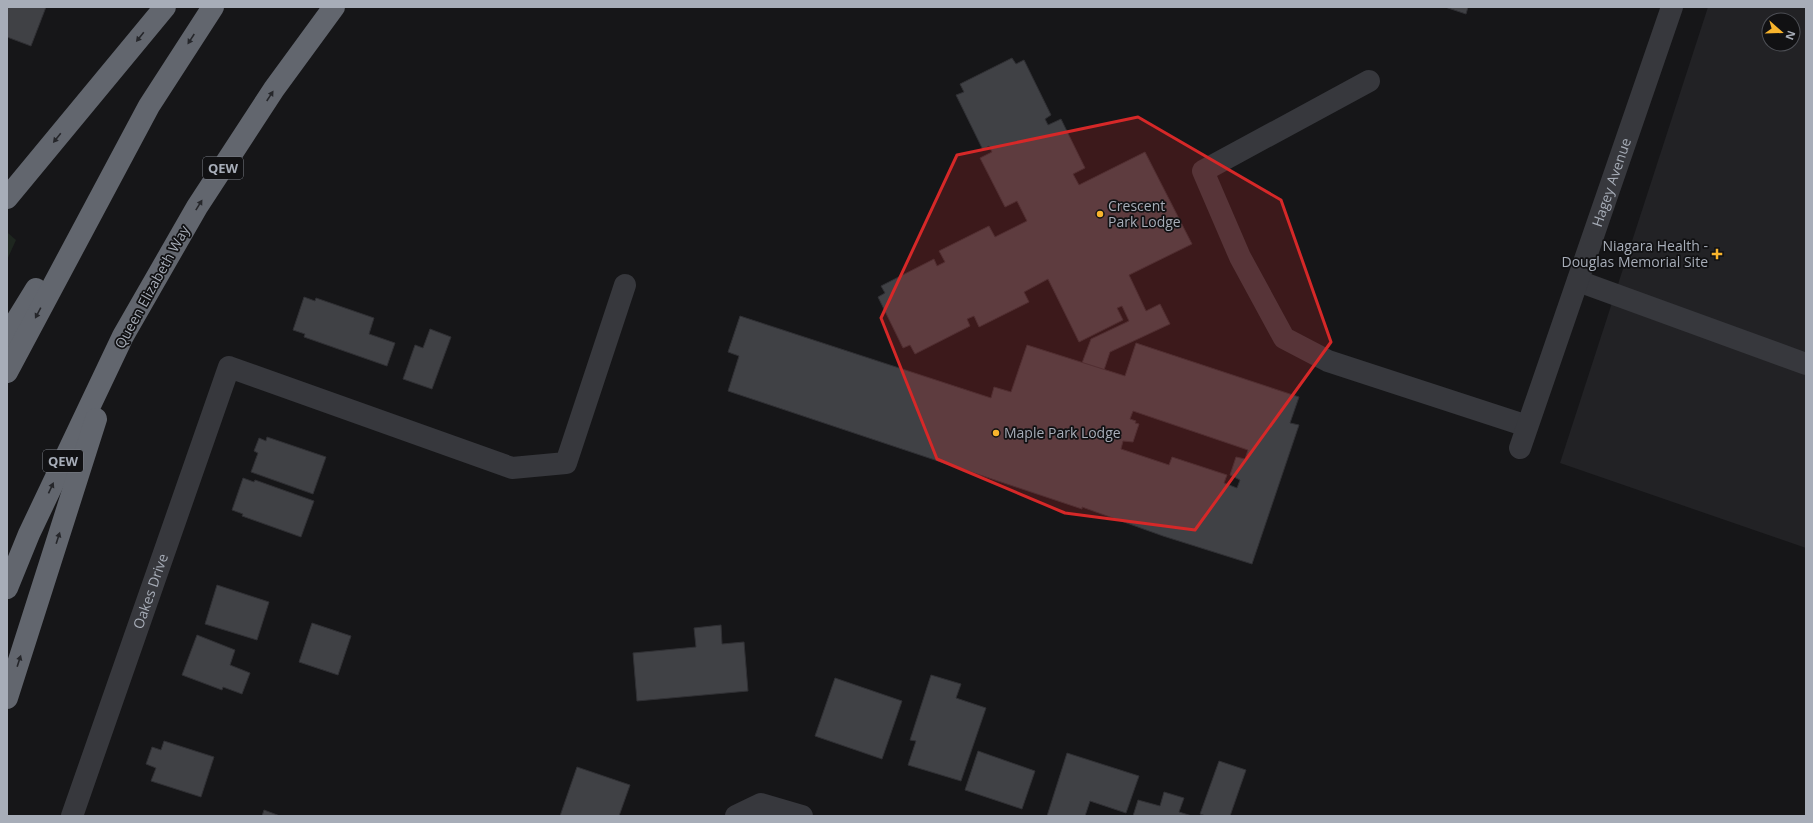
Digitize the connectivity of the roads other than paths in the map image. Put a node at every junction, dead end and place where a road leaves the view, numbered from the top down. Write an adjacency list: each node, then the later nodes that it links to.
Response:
1 (164, 7): 7 (highway, one-way to 7)
2 (213, 7): 6 (highway, one-way to 6)
3 (334, 7): 11 (highway, Queen Elizabeth Way / QEW, one-way to 3)
4 (1672, 7): 8 (street, Hagey Avenue)
5 (1368, 81): 14 (street)
6 (149, 106): 10 (highway); 13 (highway, one-way to 13)
7 (7, 198)
8 (1578, 281): 12 (street); 14 (street, Hagey Avenue)
9 (625, 285): 18 (street, Oakes Drive)
10 (7, 336)
11 (123, 336): 16 (highway, Queen Elizabeth Way / QEW, one-way to 11); 17 (highway, one-way to 11)
12 (1806, 364)
13 (7, 372)
14 (1527, 426): 15 (street, Hagey Avenue)
15 (1520, 448)
16 (7, 588)
17 (7, 698)
18 (72, 816)
19 (736, 816): 20 (street)
20 (802, 816)

